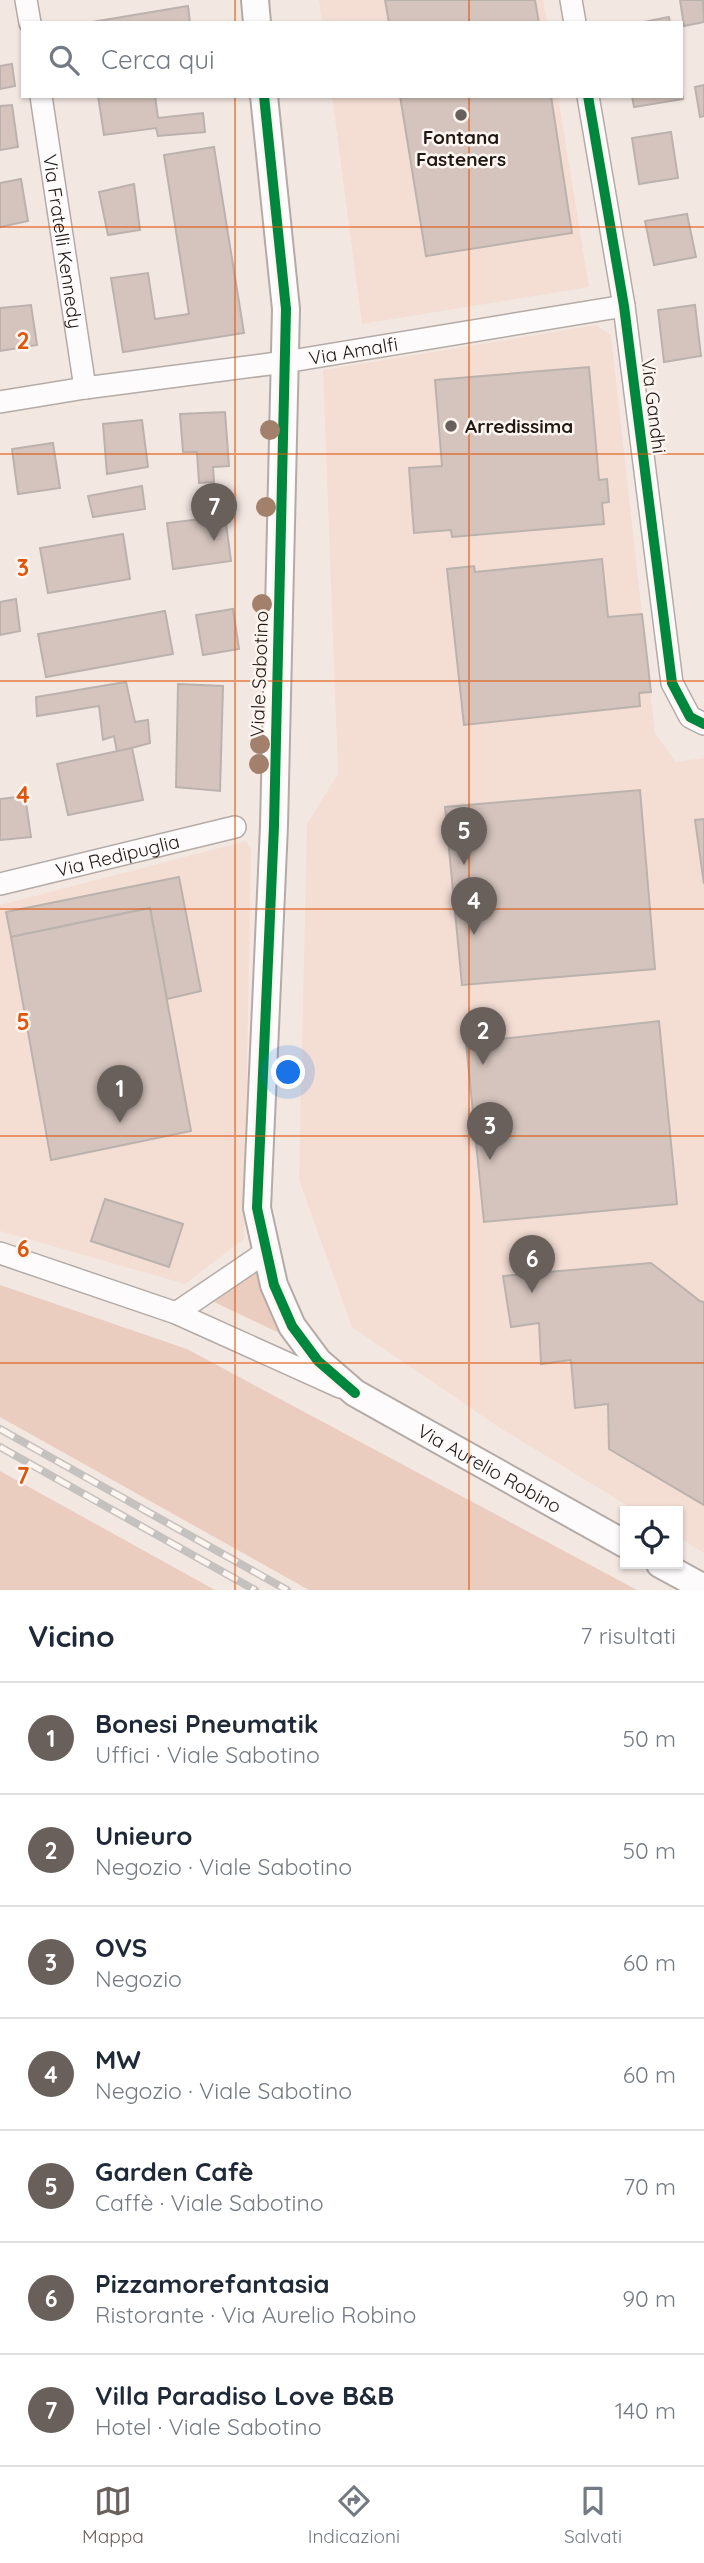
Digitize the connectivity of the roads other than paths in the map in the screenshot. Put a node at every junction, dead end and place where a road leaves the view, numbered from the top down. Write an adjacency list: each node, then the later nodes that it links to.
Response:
1 (26, 0): 4 (street)
2 (255, 0): 5 (street)
3 (571, 0): 6 (street)
4 (30, 21)
5 (257, 21)
6 (575, 21)
7 (41, 98): 12 (street, Via Fratelli Kennedy)
8 (264, 98): 11 (street, Viale Sabotino)
9 (588, 98): 10 (street, Via Gandhi)
10 (624, 306): 11 (street, Via Amalfi); 14 (street, Via Gandhi)
11 (285, 362): 12 (street, Via Amalfi); 17 (street, Viale Sabotino)
12 (85, 388): 13 (street, Via Amalfi)
13 (0, 402)
14 (697, 721)
15 (236, 827): 16 (street, Via Redipuglia)
16 (0, 884)
17 (266, 1252): 19 (street); 20 (street, Via Aurelio Robino)
18 (0, 1254): 19 (street, Via Aurelio Robino)
19 (176, 1313): 20 (street, Via Aurelio Robino)
20 (355, 1393): 21 (street, Via Aurelio Robino)
21 (620, 1541)
22 (669, 1569): 23 (street)
23 (704, 1588)

